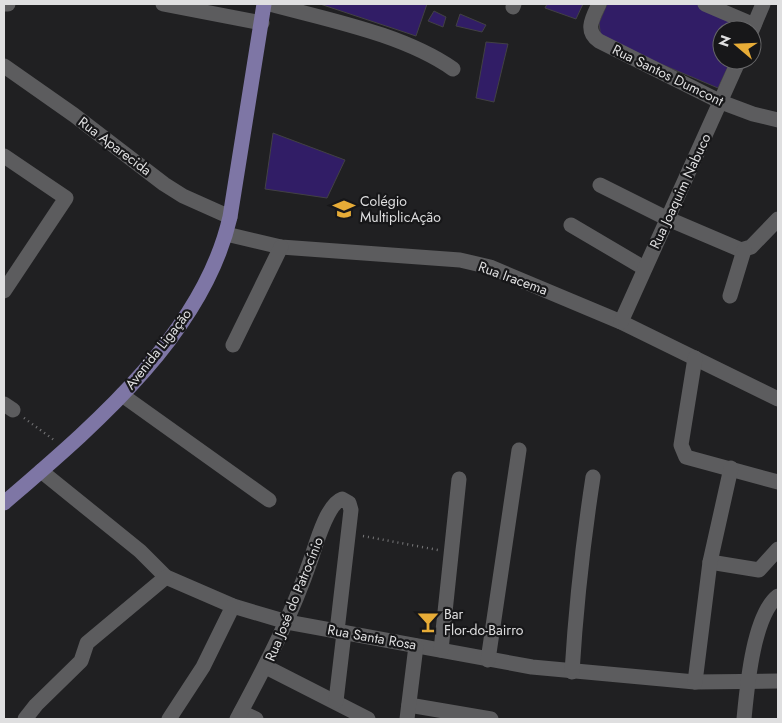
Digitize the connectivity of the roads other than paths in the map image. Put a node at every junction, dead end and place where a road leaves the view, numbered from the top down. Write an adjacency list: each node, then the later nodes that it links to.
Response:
1 (4, 4): 2 (street)
2 (8, 4)
3 (163, 4): 11 (street)
4 (264, 4): 11 (main road, Avenida Ligação)
5 (270, 4): 13 (street)
6 (599, 4): 15 (street, Rua Santos Dumcont)
7 (705, 4): 9 (street)
8 (763, 4): 10 (street)
9 (738, 20)
10 (756, 20)
11 (262, 23): 19 (main road, Avenida Ligação)
12 (4, 66): 19 (street, Rua Aparecida)
13 (452, 69)
14 (735, 70): 15 (street, Rua Joaquim Nabuco)
15 (721, 102): 16 (street, Rua Santos Dumcont); 20 (street, Rua Joaquim Nabuco)
16 (778, 120)
17 (4, 156): 27 (street)
18 (600, 185): 20 (street)
19 (230, 217): 23 (main road, Avenida Ligação)
20 (666, 218): 25 (street); 26 (street, Rua Joaquim Nabuco)
21 (778, 220): 25 (street)
22 (571, 226): 26 (street)
23 (226, 234): 24 (street, Rua Iracema); 32 (main road, Avenida Ligação)
24 (281, 247): 29 (street, Rua Iracema); 30 (street)
25 (744, 250): 28 (street)
26 (644, 268): 29 (street, Rua Joaquim Nabuco)
27 (6, 283)
28 (730, 296)
29 (621, 322): 31 (street, Rua Iracema)
30 (233, 345)
31 (695, 358): 33 (street, Rua Iracema); 35 (street)
32 (122, 396): 36 (main road, Avenida Ligação); 40 (street)
33 (778, 399)
34 (519, 450): 51 (street)
35 (731, 468): 39 (street); 43 (street)
36 (42, 471): 41 (main road, Avenida Ligação); 44 (street, Rua Santa Rosa)
37 (593, 477): 53 (street)
38 (459, 479): 50 (street)
39 (778, 482)
40 (269, 500)
41 (4, 503)
42 (778, 549): 43 (street)
43 (710, 562): 55 (street)
44 (166, 577): 46 (street, Rua Santa Rosa); 60 (street)
45 (778, 596): 54 (street)
46 (233, 606): 47 (street, Rua Santa Rosa); 61 (street)
47 (287, 622): 48 (street, Rua Santa Rosa); 48 (street, Rua José do Patrocínio); 52 (street, Rua José do Patrocínio)
48 (341, 632): 49 (street, Rua Santa Rosa); 57 (street)
49 (416, 646): 50 (street, Rua Santa Rosa); 58 (street)
50 (442, 650): 51 (street, Rua Santa Rosa)
51 (488, 660): 53 (street, Rua Santa Rosa)
52 (266, 667): 57 (street); 59 (street, Rua José do Patrocínio)
53 (572, 672): 55 (street, Rua Santa Rosa)
54 (748, 681): 55 (street, Rua Santa Rosa); 56 (street, Rua Santa Rosa); 65 (street)
55 (695, 682)
56 (778, 682)
57 (336, 701): 63 (street)
58 (408, 712): 64 (street)
59 (239, 716): 62 (street)
60 (25, 719)
61 (169, 719)
62 (256, 719)
63 (368, 719)
64 (491, 719)
65 (744, 719)

